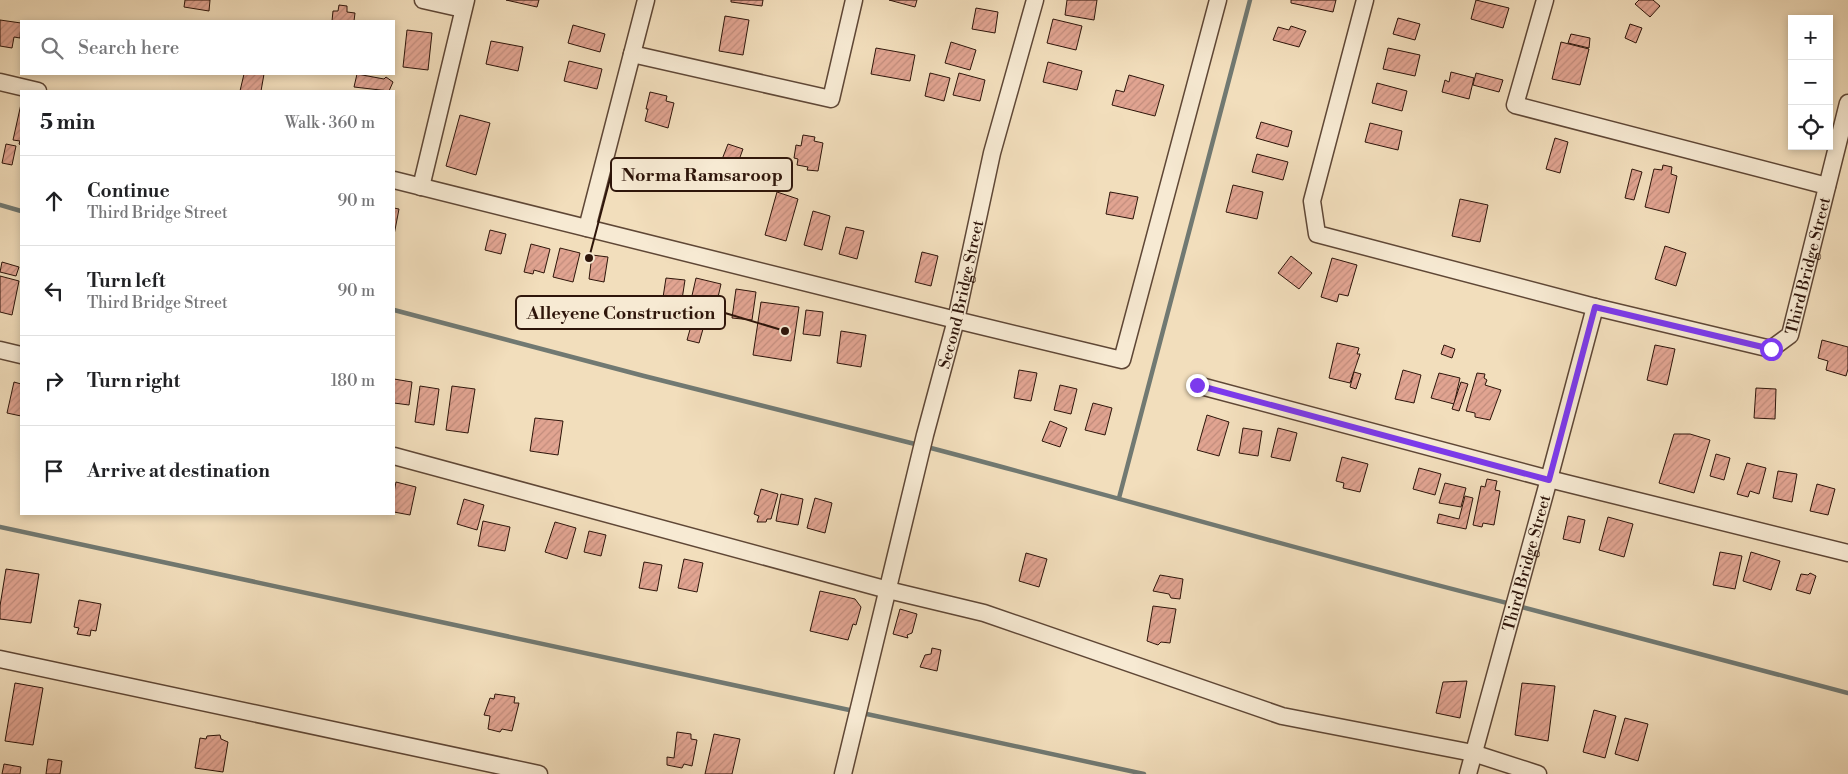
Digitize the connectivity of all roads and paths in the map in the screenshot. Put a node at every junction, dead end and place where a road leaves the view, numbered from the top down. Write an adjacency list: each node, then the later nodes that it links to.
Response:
1 (423, 0): 8 (street)
2 (646, 0): 9 (street)
3 (854, 0): 9 (street)
4 (1035, 0): 18 (street, Second Bridge Street)
5 (1218, 0): 18 (street)
6 (1365, 0): 17 (street)
7 (1545, 0): 14 (street)
8 (464, 5): 15 (street)
9 (632, 54): 16 (street)
10 (0, 82): 11 (street)
11 (34, 90)
12 (1848, 103): 14 (street, Third Bridge Street)
13 (395, 180): 15 (street)
14 (1827, 186): 17 (street, Third Bridge Street)
15 (421, 187): 16 (street)
16 (587, 228): 18 (street)
17 (1609, 310): 23 (street, Third Bridge Street)
18 (956, 320): 25 (street, Second Bridge Street)
19 (0, 350): 20 (street)
20 (20, 356)
21 (1197, 385): 23 (street)
22 (395, 456): 25 (street)
23 (1549, 480): 24 (street); 27 (street, Third Bridge Street)
24 (1848, 553)
25 (888, 590): 27 (street); 30 (street, Second Bridge Street)
26 (0, 659): 28 (street)
27 (1472, 753): 31 (street, Third Bridge Street); 32 (street)
28 (481, 768): 29 (street)
29 (539, 774)
30 (843, 774)
31 (1468, 774)
32 (1538, 774)

